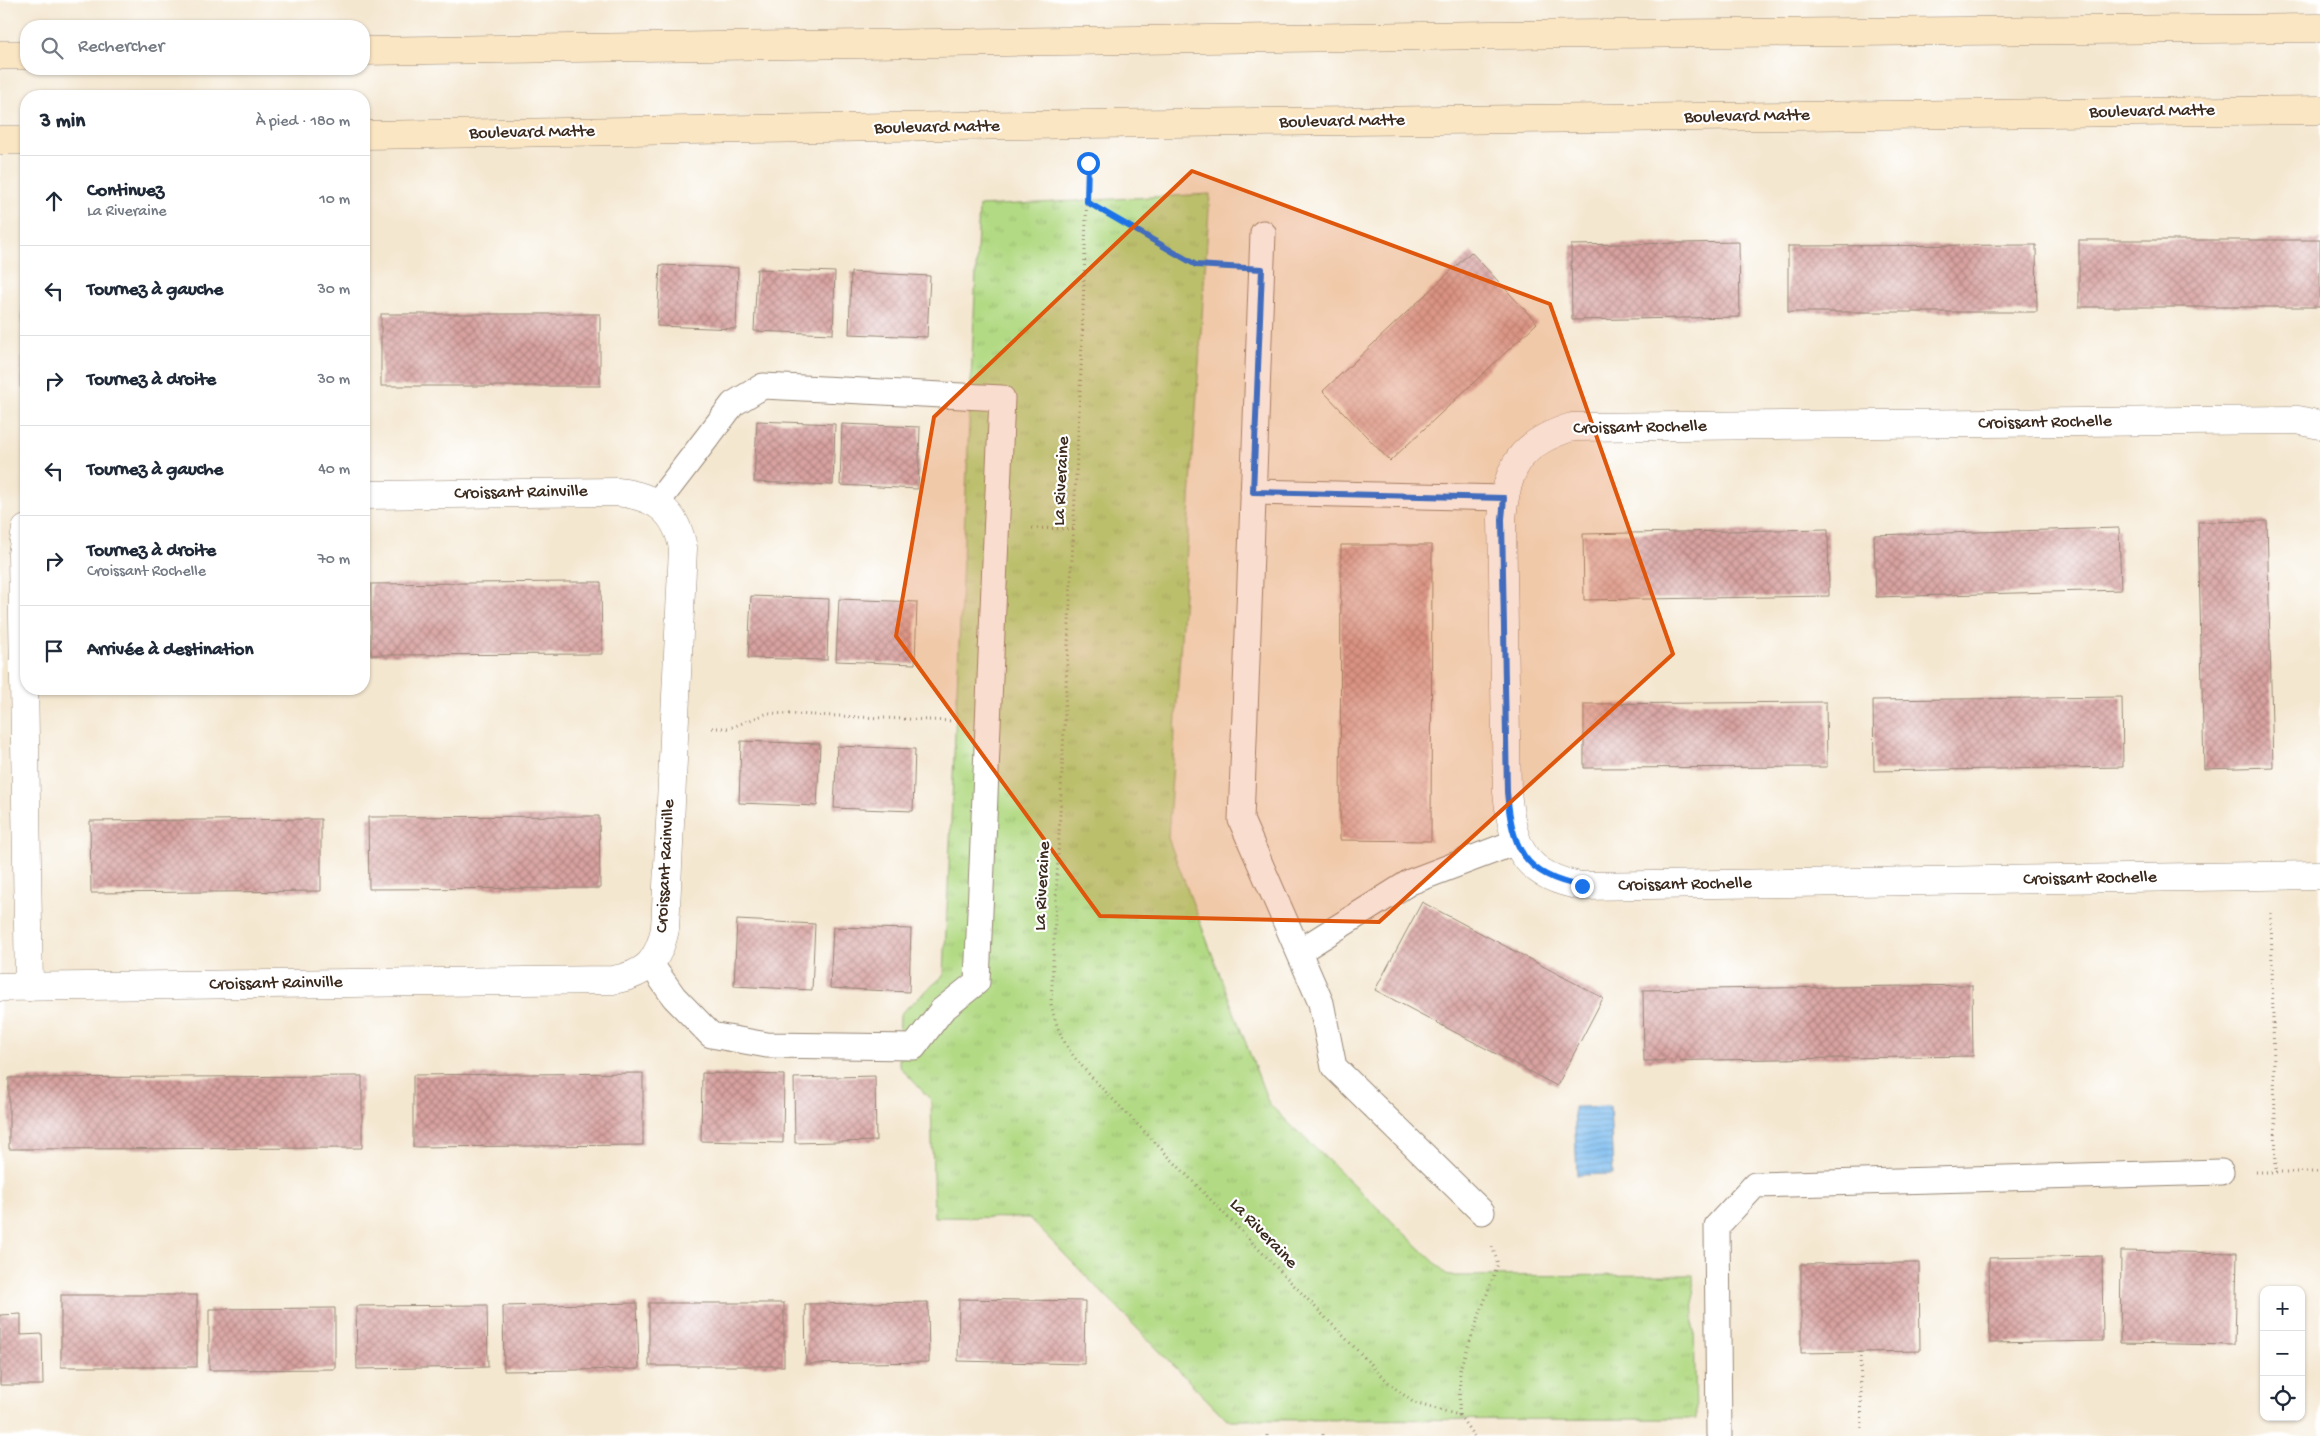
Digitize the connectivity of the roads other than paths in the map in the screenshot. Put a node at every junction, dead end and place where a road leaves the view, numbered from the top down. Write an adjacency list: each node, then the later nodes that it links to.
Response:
1 (2320, 28): 2 (main road)
2 (370, 51)
3 (0, 55): 4 (main road)
4 (20, 55)
5 (2320, 110): 6 (main road, Boulevard Matte)
6 (370, 135)
7 (0, 140): 8 (main road)
8 (20, 140)
9 (1263, 233): 11 (lane)
10 (2320, 425): 13 (street, Croissant Rochelle)
11 (1253, 492): 13 (lane); 18 (lane)
12 (370, 495): 14 (street, Croissant Rainville)
13 (1504, 498): 16 (street, Croissant Rochelle)
14 (657, 503): 19 (street, Croissant Rainville); 19 (lane)
15 (24, 695): 20 (street)
16 (1516, 842): 17 (street, Croissant Rochelle); 18 (lane)
17 (2320, 875)
18 (1300, 951): 23 (lane)
19 (650, 964): 20 (street, Croissant Rainville)
20 (29, 987): 21 (street, Croissant Rainville)
21 (0, 988)
22 (2221, 1172): 24 (lane)
23 (1482, 1212)
24 (1719, 1436)

